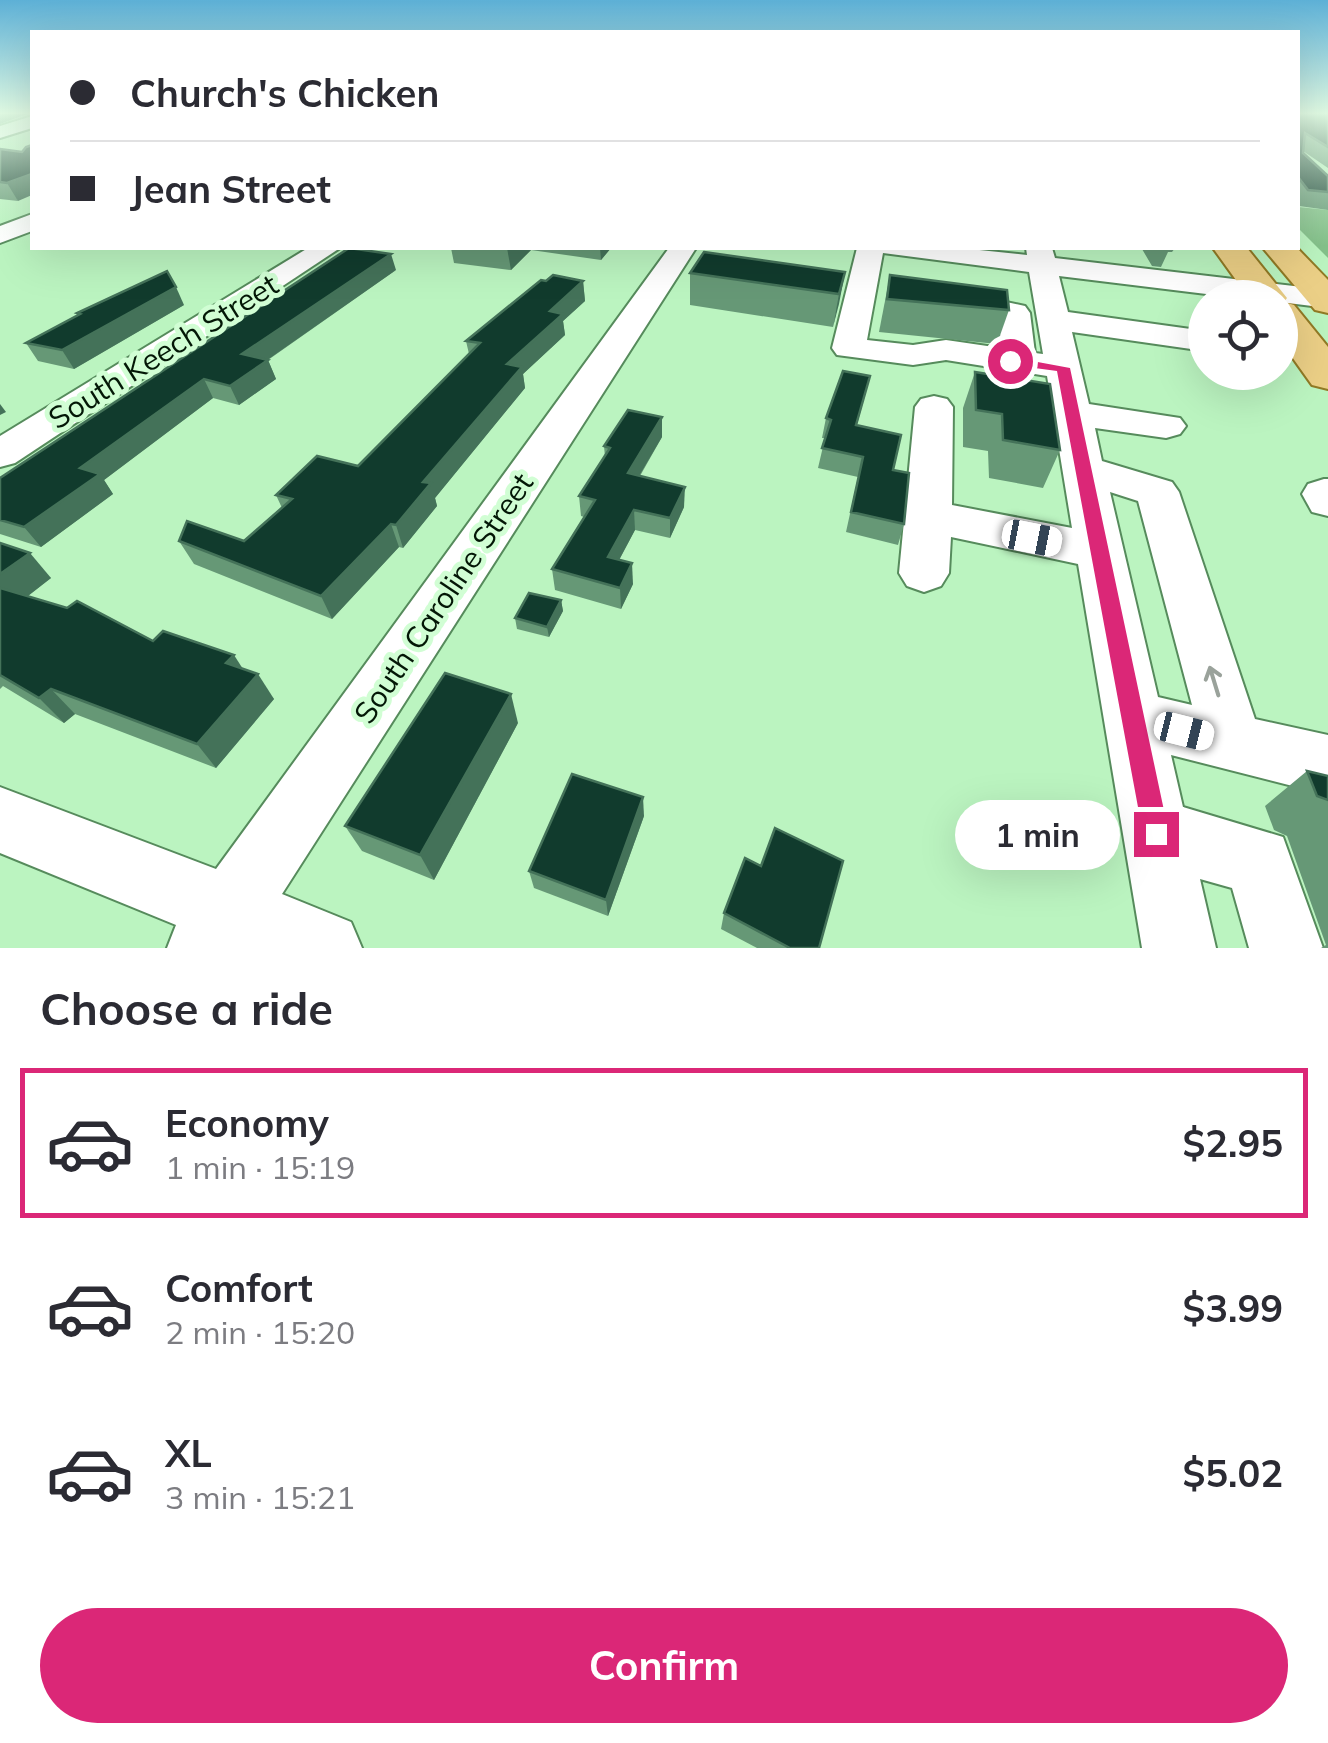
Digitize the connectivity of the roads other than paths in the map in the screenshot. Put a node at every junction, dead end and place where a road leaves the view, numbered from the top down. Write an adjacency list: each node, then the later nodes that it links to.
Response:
1 (30, 212): 2 (street)
2 (0, 235)
3 (323, 250): 23 (street, South Keech Street)
4 (681, 250): 33 (street, South Caroline Street)
5 (870, 250): 11 (street)
6 (918, 250): 9 (street)
7 (1232, 250): 10 (main road)
8 (1281, 250): 13 (main road)
9 (1055, 261): 12 (street); 19 (street)
10 (1255, 280)
11 (862, 286): 19 (street); 19 (street)
12 (1188, 292)
13 (1327, 300): 14 (street)
14 (1298, 301)
15 (1188, 302): 16 (street)
16 (1105, 327): 18 (street); 19 (street)
17 (1298, 337): 20 (main road)
18 (1188, 339)
19 (1052, 366): 22 (street); 24 (street)
20 (1328, 376)
21 (934, 406): 25 (street)
22 (1166, 426)
23 (0, 454)
24 (1083, 469): 26 (street); 29 (street, one-way to 24)
25 (929, 517): 26 (street); 27 (street)
26 (1100, 551): 28 (street)
27 (924, 573)
28 (1133, 718): 29 (street); 32 (street)
29 (1232, 743): 30 (street)
30 (1328, 766)
31 (0, 820): 33 (street)
32 (1156, 834): 35 (street); 36 (street)
33 (217, 929): 34 (street)
34 (324, 948)
35 (1179, 948)
36 (1286, 948)

